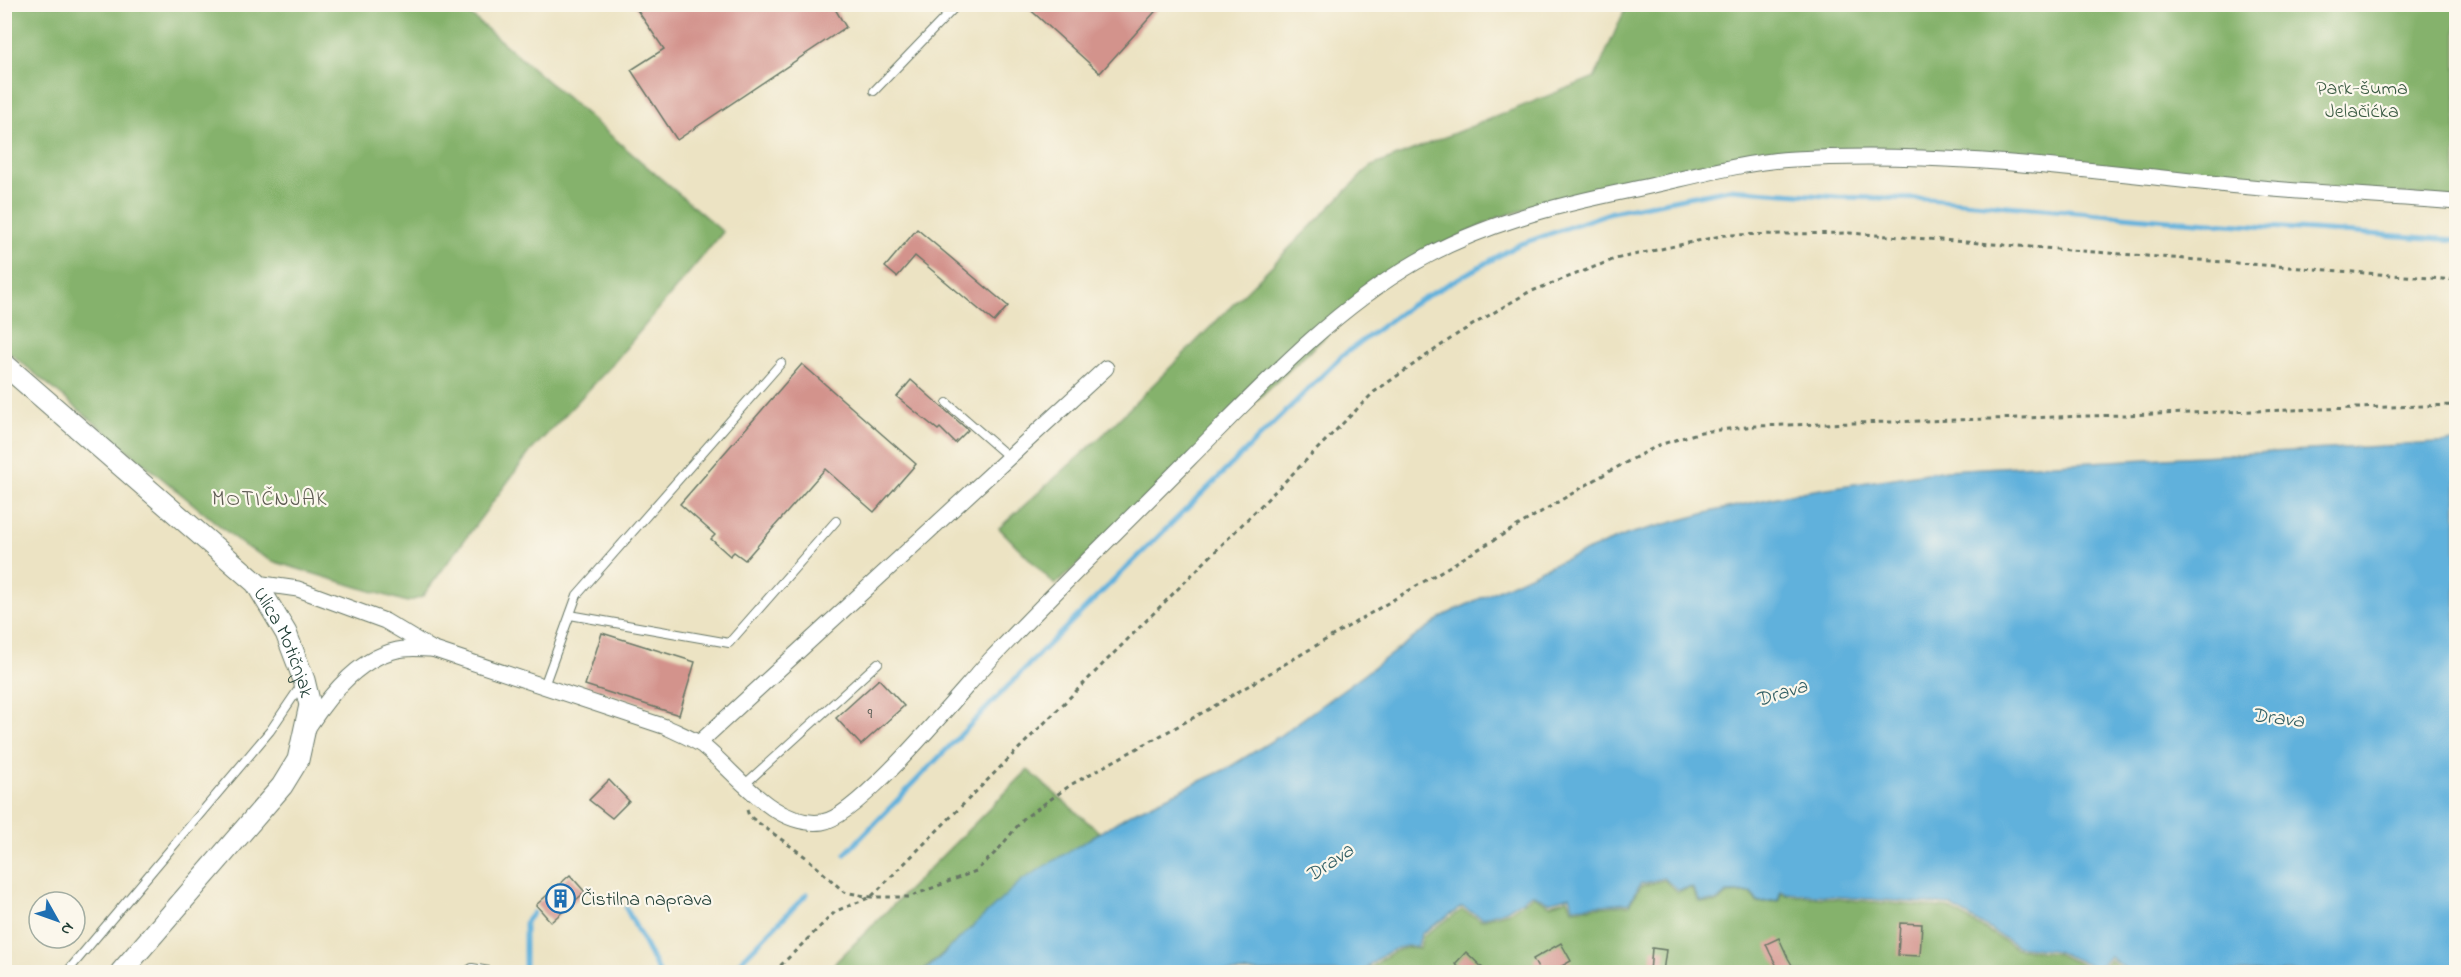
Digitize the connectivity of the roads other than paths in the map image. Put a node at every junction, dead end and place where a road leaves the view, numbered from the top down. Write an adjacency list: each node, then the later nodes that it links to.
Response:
1 (958, 4): 2 (lane)
2 (874, 91)
3 (2457, 202): 18 (street)
4 (781, 363): 11 (lane)
5 (4, 364): 10 (main road, Ulica Motičnjak)
6 (1106, 368): 8 (street)
7 (947, 403): 8 (lane)
8 (1011, 458): 17 (street)
9 (836, 522): 11 (lane)
10 (256, 583): 12 (street); 14 (main road, Ulica Motičnjak)
11 (570, 615): 15 (lane)
12 (432, 649): 15 (street); 16 (street)
13 (878, 663): 18 (lane)
14 (304, 680): 16 (main road, Ulica Motičnjak); 19 (lane)
15 (544, 686): 17 (street)
16 (306, 731): 20 (main road, Ulica Motičnjak)
17 (699, 743): 18 (street)
18 (744, 785)
19 (67, 972)
20 (121, 972)
21 (466, 972): 22 (lane)
22 (495, 972)

